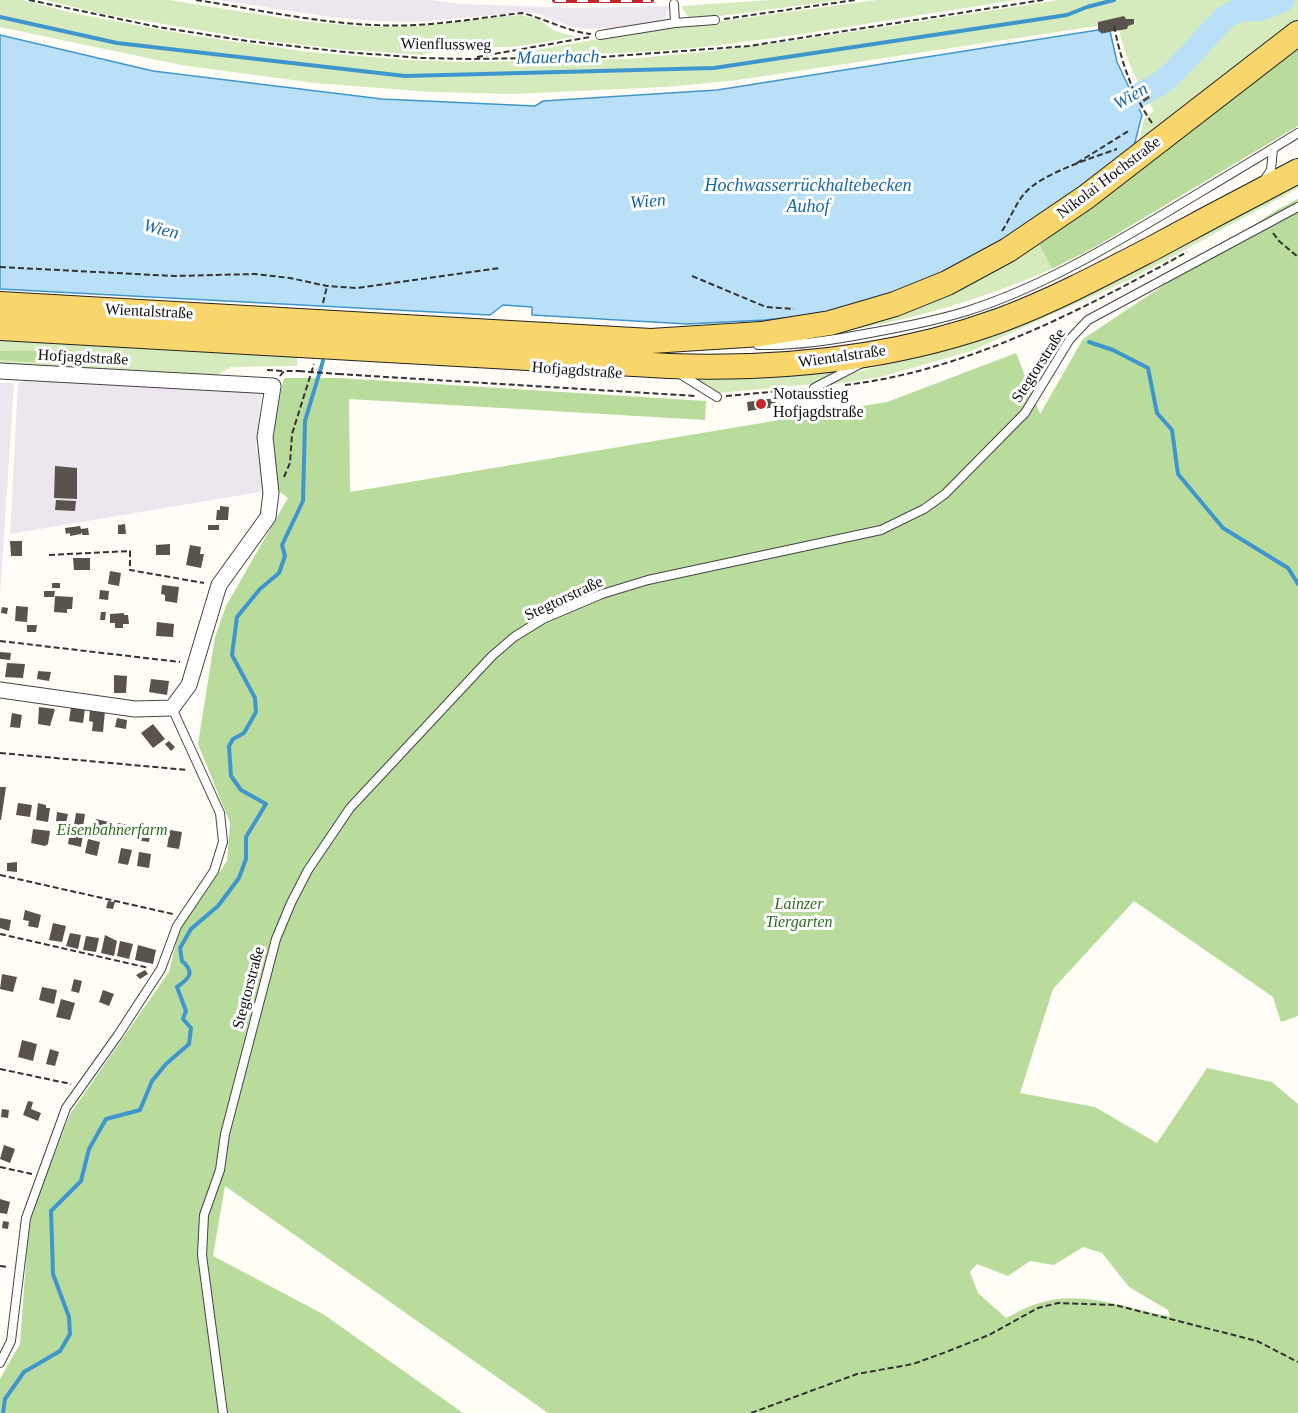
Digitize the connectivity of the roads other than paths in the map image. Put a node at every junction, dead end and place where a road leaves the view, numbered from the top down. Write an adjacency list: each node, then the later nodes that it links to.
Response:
1 (674, 4): 3 (lane)
2 (715, 20): 3 (lane)
3 (675, 23): 5 (lane)
4 (1298, 33): 11 (main road, Nikolai Hochstraße)
5 (600, 35)
6 (1298, 133): 7 (lane)
7 (1273, 149): 9 (lane); 15 (lane)
8 (1298, 171): 9 (main road, Wientalstraße)
9 (1257, 193): 16 (main road, Wientalstraße)
10 (1298, 207): 24 (lane, Stegtorstraße)
11 (1005, 241): 15 (main road, Wientalstraße)
12 (0, 304): 14 (main road, Wientalstraße)
13 (0, 328): 14 (main road, Wientalstraße)
14 (298, 333): 15 (main road, Wientalstraße); 17 (main road, Wientalstraße)
15 (651, 341)
16 (879, 353): 17 (main road, Wientalstraße); 19 (lane)
17 (669, 366): 20 (lane)
18 (0, 371): 22 (street, Hofjagdstraße)
19 (814, 388)
20 (717, 397)
21 (0, 690): 22 (street)
22 (172, 708): 23 (lane)
23 (0, 1363)
24 (223, 1413)

